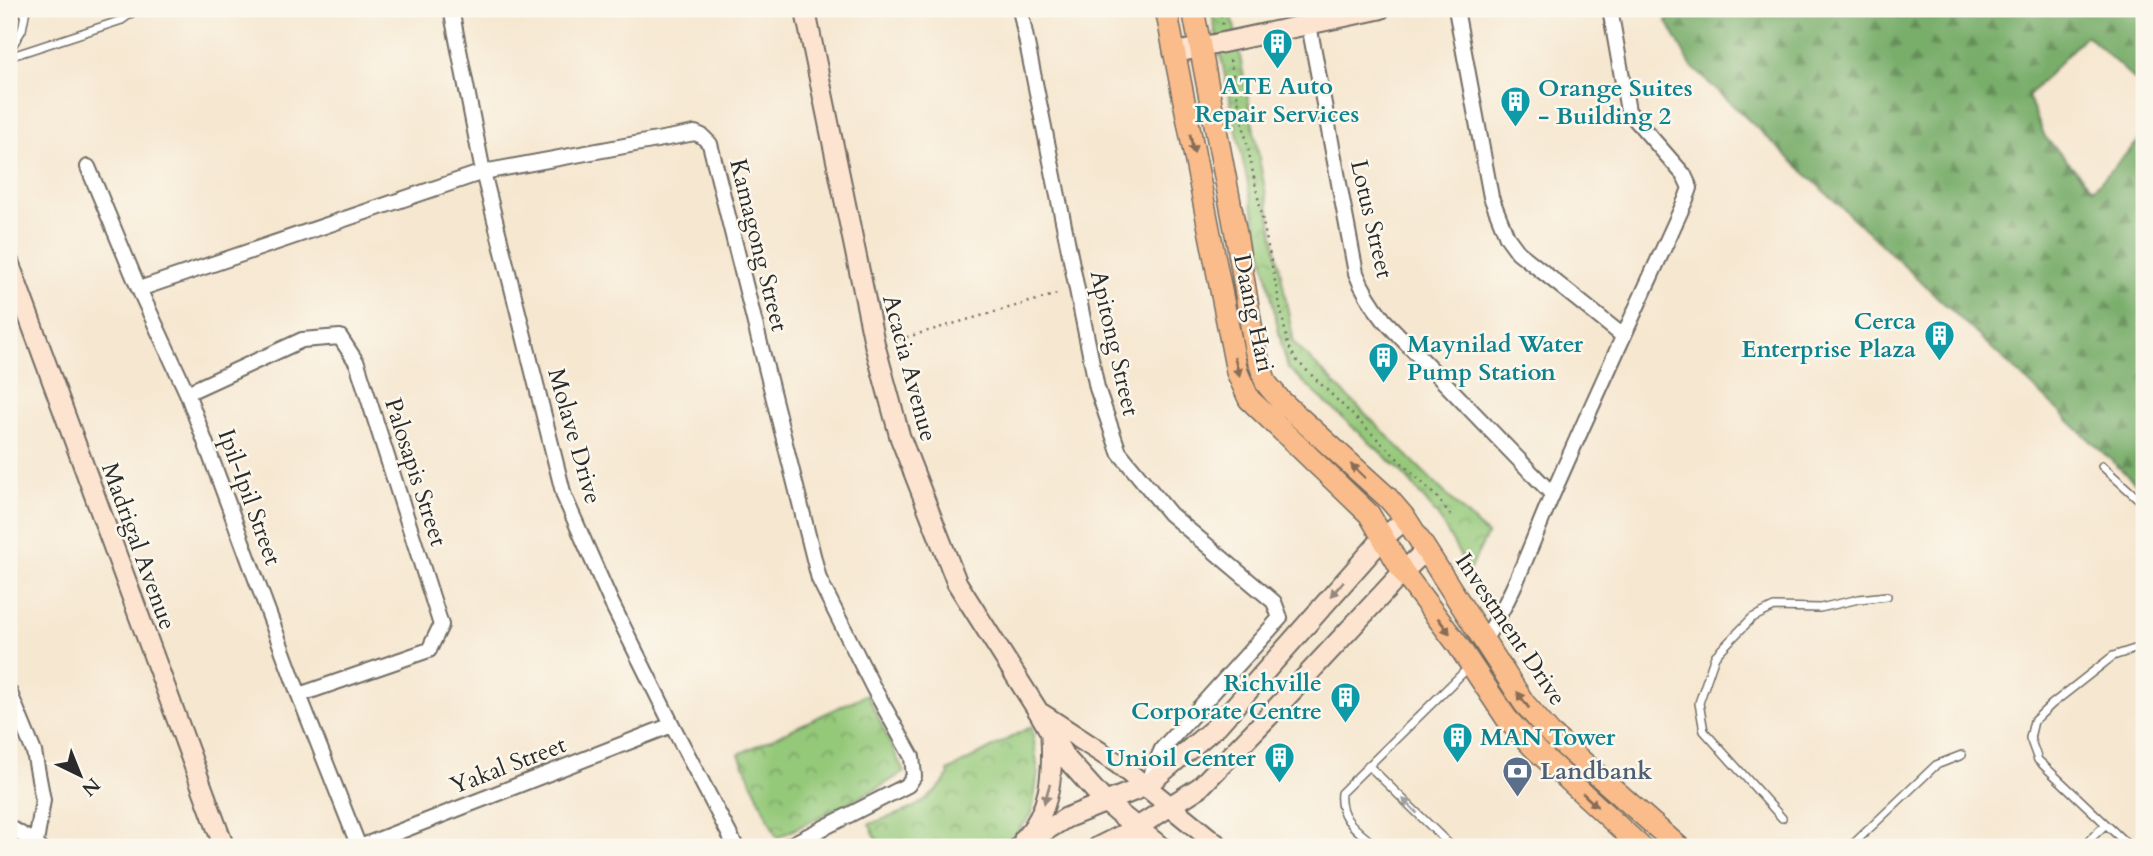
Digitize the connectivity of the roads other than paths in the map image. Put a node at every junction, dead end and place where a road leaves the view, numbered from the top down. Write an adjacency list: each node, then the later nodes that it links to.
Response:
1 (26, 9): 13 (lane)
2 (137, 9): 15 (lane)
3 (451, 9): 17 (street, Molave Drive)
4 (805, 9): 35 (street, Acacia Avenue)
5 (1020, 9): 40 (street, Apitong Street)
6 (1166, 9): 14 (main road, Daang Hari)
7 (1193, 9): 12 (main road, Daang Hari)
8 (1380, 9): 11 (street)
9 (1456, 9): 20 (street)
10 (1610, 9): 20 (street)
11 (1308, 16): 12 (street); 23 (street, Lotus Street)
12 (1200, 47): 14 (street); 25 (main road, Daang Hari, one-way to 12)
13 (9, 51)
14 (1174, 53): 26 (main road, Daang Hari, one-way to 26)
15 (9, 57)
16 (88, 167): 19 (street, Ipil-Ipil Street)
17 (484, 172): 19 (street, Kamagong Street); 36 (street, Molave Drive); 51 (street, Kamagong Street)
18 (9, 262): 48 (street, Madrigal Avenue)
19 (139, 289): 21 (street, Ipil-Ipil Street)
20 (1623, 336): 23 (street)
21 (187, 393): 34 (street, Ipil-Ipil Street); 34 (street, Palosapis Street)
22 (2102, 466): 24 (lane)
23 (1552, 494): 30 (street)
24 (2144, 504)
25 (1406, 519): 26 (street); 27 (main road, Daang Hari)
26 (1383, 538): 28 (main road, Daang Hari); 40 (street, one-way to 40)
27 (1426, 550): 28 (street); 30 (main road, Investment Drive)
28 (1403, 572): 32 (main road, Investment Drive, one-way to 32); 42 (street)
29 (1887, 596): 43 (lane)
30 (1484, 640): 59 (main road, Investment Drive, one-way to 30)
31 (2144, 646): 44 (lane)
32 (1472, 666): 39 (lane); 58 (main road, Investment Drive, one-way to 58)
33 (9, 691): 47 (street)
34 (299, 695): 49 (street, Ipil-Ipil Street)
35 (1040, 714): 37 (street, Acacia Avenue); 40 (street, Acacia Avenue)
36 (672, 725): 49 (street, Yakal Street); 50 (street, Molave Drive)
37 (1050, 732): 41 (street, Acacia Avenue); 52 (street, one-way to 52)
38 (1962, 755): 60 (lane)
39 (1368, 765): 56 (lane); 57 (lane, one-way to 39)
40 (1146, 786): 41 (street); 42 (street, Acacia Avenue)
41 (1105, 802): 46 (street, Acacia Avenue); 52 (street)
42 (1171, 807): 46 (street); 55 (street, Acacia Avenue)
43 (1782, 818)
44 (2105, 825): 61 (lane); 62 (lane)
45 (9, 827): 47 (street)
46 (1136, 828): 53 (street); 54 (street, Acacia Avenue)
47 (37, 845)
48 (224, 847)
49 (360, 847)
50 (736, 847)
51 (786, 847)
52 (1018, 847)
53 (1098, 847)
54 (1161, 847)
55 (1220, 847)
56 (1377, 847)
57 (1452, 847)
58 (1641, 847)
59 (1679, 847)
60 (1850, 847)
61 (2082, 847)
62 (2130, 847)

